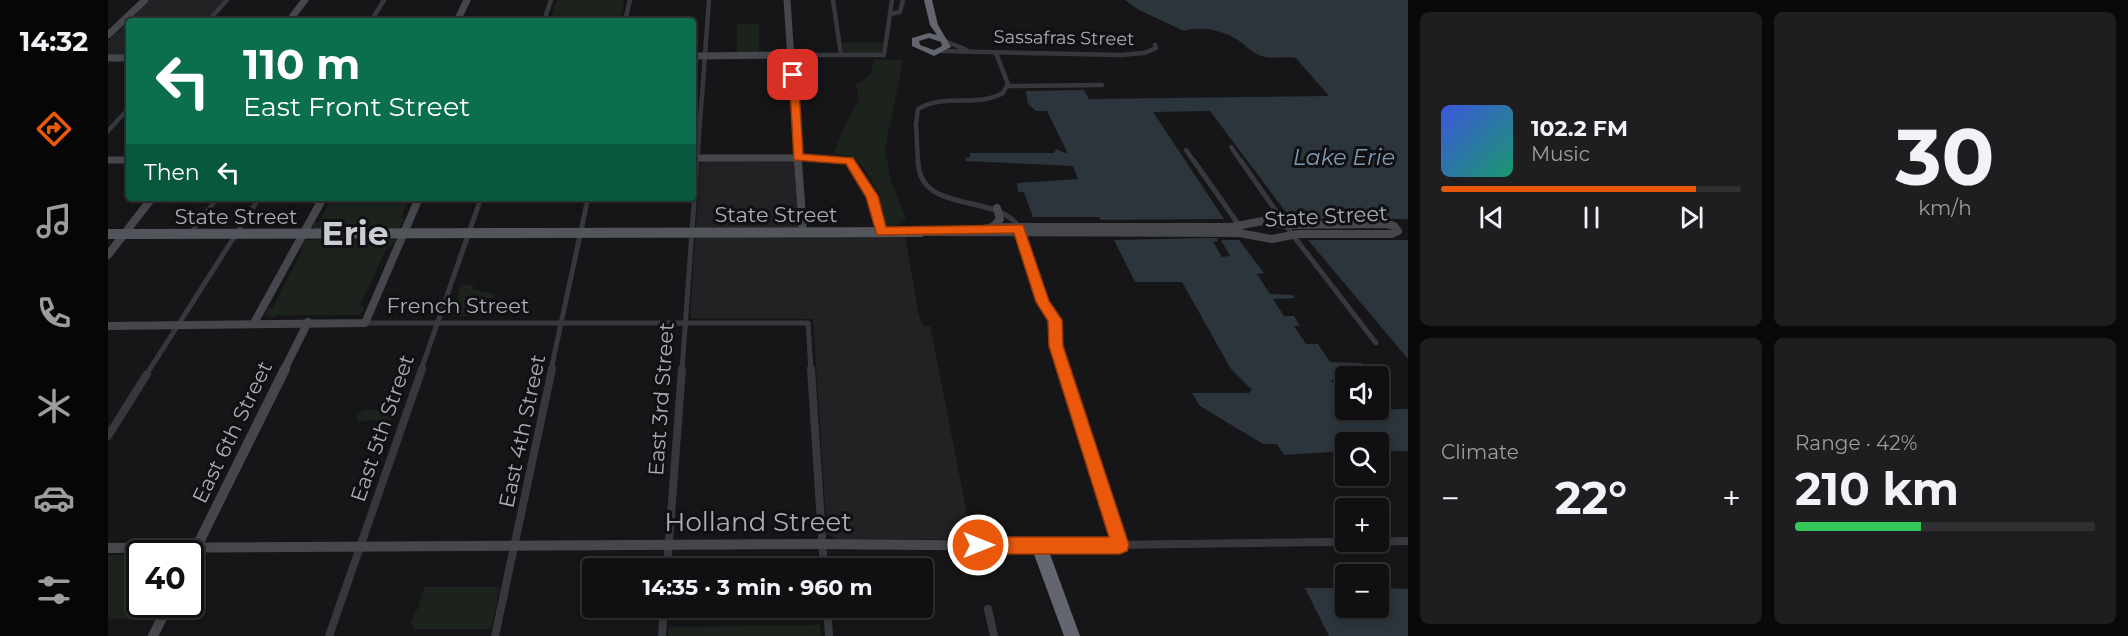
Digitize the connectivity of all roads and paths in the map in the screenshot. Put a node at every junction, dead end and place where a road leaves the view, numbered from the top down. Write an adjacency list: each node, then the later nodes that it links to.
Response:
1 (145, 0): 22 (street)
2 (227, 0): 16 (street)
3 (305, 0): 17 (street)
4 (384, 0): 18 (street)
5 (467, 0): 19 (street)
6 (551, 0): 20 (street)
7 (630, 0): 21 (street)
8 (709, 0): 31 (street, East 3rd Street)
9 (787, 0): 32 (street)
10 (833, 0): 29 (street)
11 (892, 0): 15 (street)
12 (903, 0): 15 (street)
13 (922, 0): 23 (highway)
14 (928, 0): 24 (highway)
15 (891, 14): 29 (street)
16 (211, 18)
17 (291, 18)
18 (373, 18)
19 (458, 18)
20 (545, 18)
21 (626, 18)
22 (108, 35)
23 (921, 36): 24 (highway); 27 (highway)
24 (945, 41): 26 (street, Sassafras Street); 27 (highway)
25 (1155, 45): 28 (street, Sassafras Street)
26 (967, 50): 27 (street, Sassafras Street); 28 (street, Sassafras Street)
27 (942, 51)
28 (996, 53): 36 (street)
29 (842, 55): 32 (street)
30 (696, 56): 31 (street)
31 (705, 56): 32 (street); 40 (street, East 3rd Street)
32 (791, 56): 43 (street)
33 (108, 58): 34 (street)
34 (126, 58)
35 (1102, 85): 36 (street)
36 (1008, 86): 54 (street)
37 (126, 111): 38 (street)
38 (108, 131)
39 (1231, 147): 55 (street)
40 (696, 148)
41 (1186, 150): 56 (street)
42 (696, 158): 43 (street)
43 (798, 158): 62 (street); 63 (street)
44 (108, 160): 45 (street)
45 (126, 160)
46 (150, 201): 68 (street)
47 (257, 201): 70 (street)
48 (321, 201): 71 (street)
49 (418, 201): 65 (street)
50 (480, 201): 66 (street, East 5th Street)
51 (587, 201): 60 (street, East 4th Street)
52 (693, 201): 61 (street, East 3rd Street)
53 (213, 204): 69 (street)
54 (997, 208): 57 (street); 59 (street)
55 (1286, 225): 56 (street, State Street); 73 (street); 73 (street, State Street)
56 (1239, 226): 59 (street, State Street); 72 (street)
57 (993, 227): 58 (street, State Street); 59 (street, State Street)
58 (975, 231): 59 (street, State Street); 64 (street, State Street)
59 (1020, 231): 72 (street, State Street); 90 (street)
60 (581, 232): 61 (main road, State Street); 66 (main road, State Street); 79 (street, East 4th Street)
61 (692, 232): 62 (main road, State Street); 80 (street, East 3rd Street)
62 (802, 232): 63 (main road, State Street)
63 (881, 232): 64 (main road, State Street)
64 (921, 232)
65 (405, 233): 66 (main road, State Street); 71 (main road, State Street); 77 (street)
66 (470, 233): 78 (street, East 5th Street)
67 (108, 234): 68 (main road, State Street)
68 (124, 234): 69 (main road, State Street); 74 (street)
69 (190, 234): 70 (main road, State Street)
70 (237, 234): 71 (main road, State Street); 81 (street)
71 (303, 234): 76 (street)
72 (1245, 234): 73 (street, State Street)
73 (1292, 234): 83 (street)
74 (108, 255)
75 (308, 322): 76 (street, French Street); 77 (street, French Street); 85 (street, East 6th Street)
76 (254, 323): 81 (street, French Street)
77 (365, 323): 78 (street, French Street)
78 (438, 324): 79 (street, French Street); 91 (street, East 5th Street)
79 (562, 324): 80 (street, French Street); 89 (street, East 4th Street)
80 (685, 324): 87 (street, East 3rd Street); 88 (street, French Street)
81 (178, 325): 82 (street, French Street); 84 (street)
82 (108, 326)
83 (1376, 344)
84 (108, 436)
85 (200, 540)
86 (1408, 541): 90 (street, Holland Street)
87 (669, 544): 88 (street, Holland Street); 89 (street, Holland Street); 96 (street, East 3rd Street)
88 (823, 544): 92 (street, Holland Street); 97 (street)
89 (514, 545): 91 (street, Holland Street); 104 (street, East 4th Street)
90 (1120, 545): 92 (street, Holland Street)
91 (360, 546): 95 (street, Holland Street); 103 (street, East 5th Street)
92 (1039, 546): 108 (highway)
93 (108, 548): 94 (street, Holland Street)
94 (126, 548)
95 (204, 548)
96 (668, 558)
97 (824, 558)
98 (988, 609): 107 (street)
99 (162, 618): 102 (street)
100 (663, 618): 105 (street)
101 (828, 618): 106 (street)
102 (153, 636)
103 (329, 636)
104 (495, 636)
105 (662, 636)
106 (829, 636)
107 (994, 636)
108 (1072, 636)

